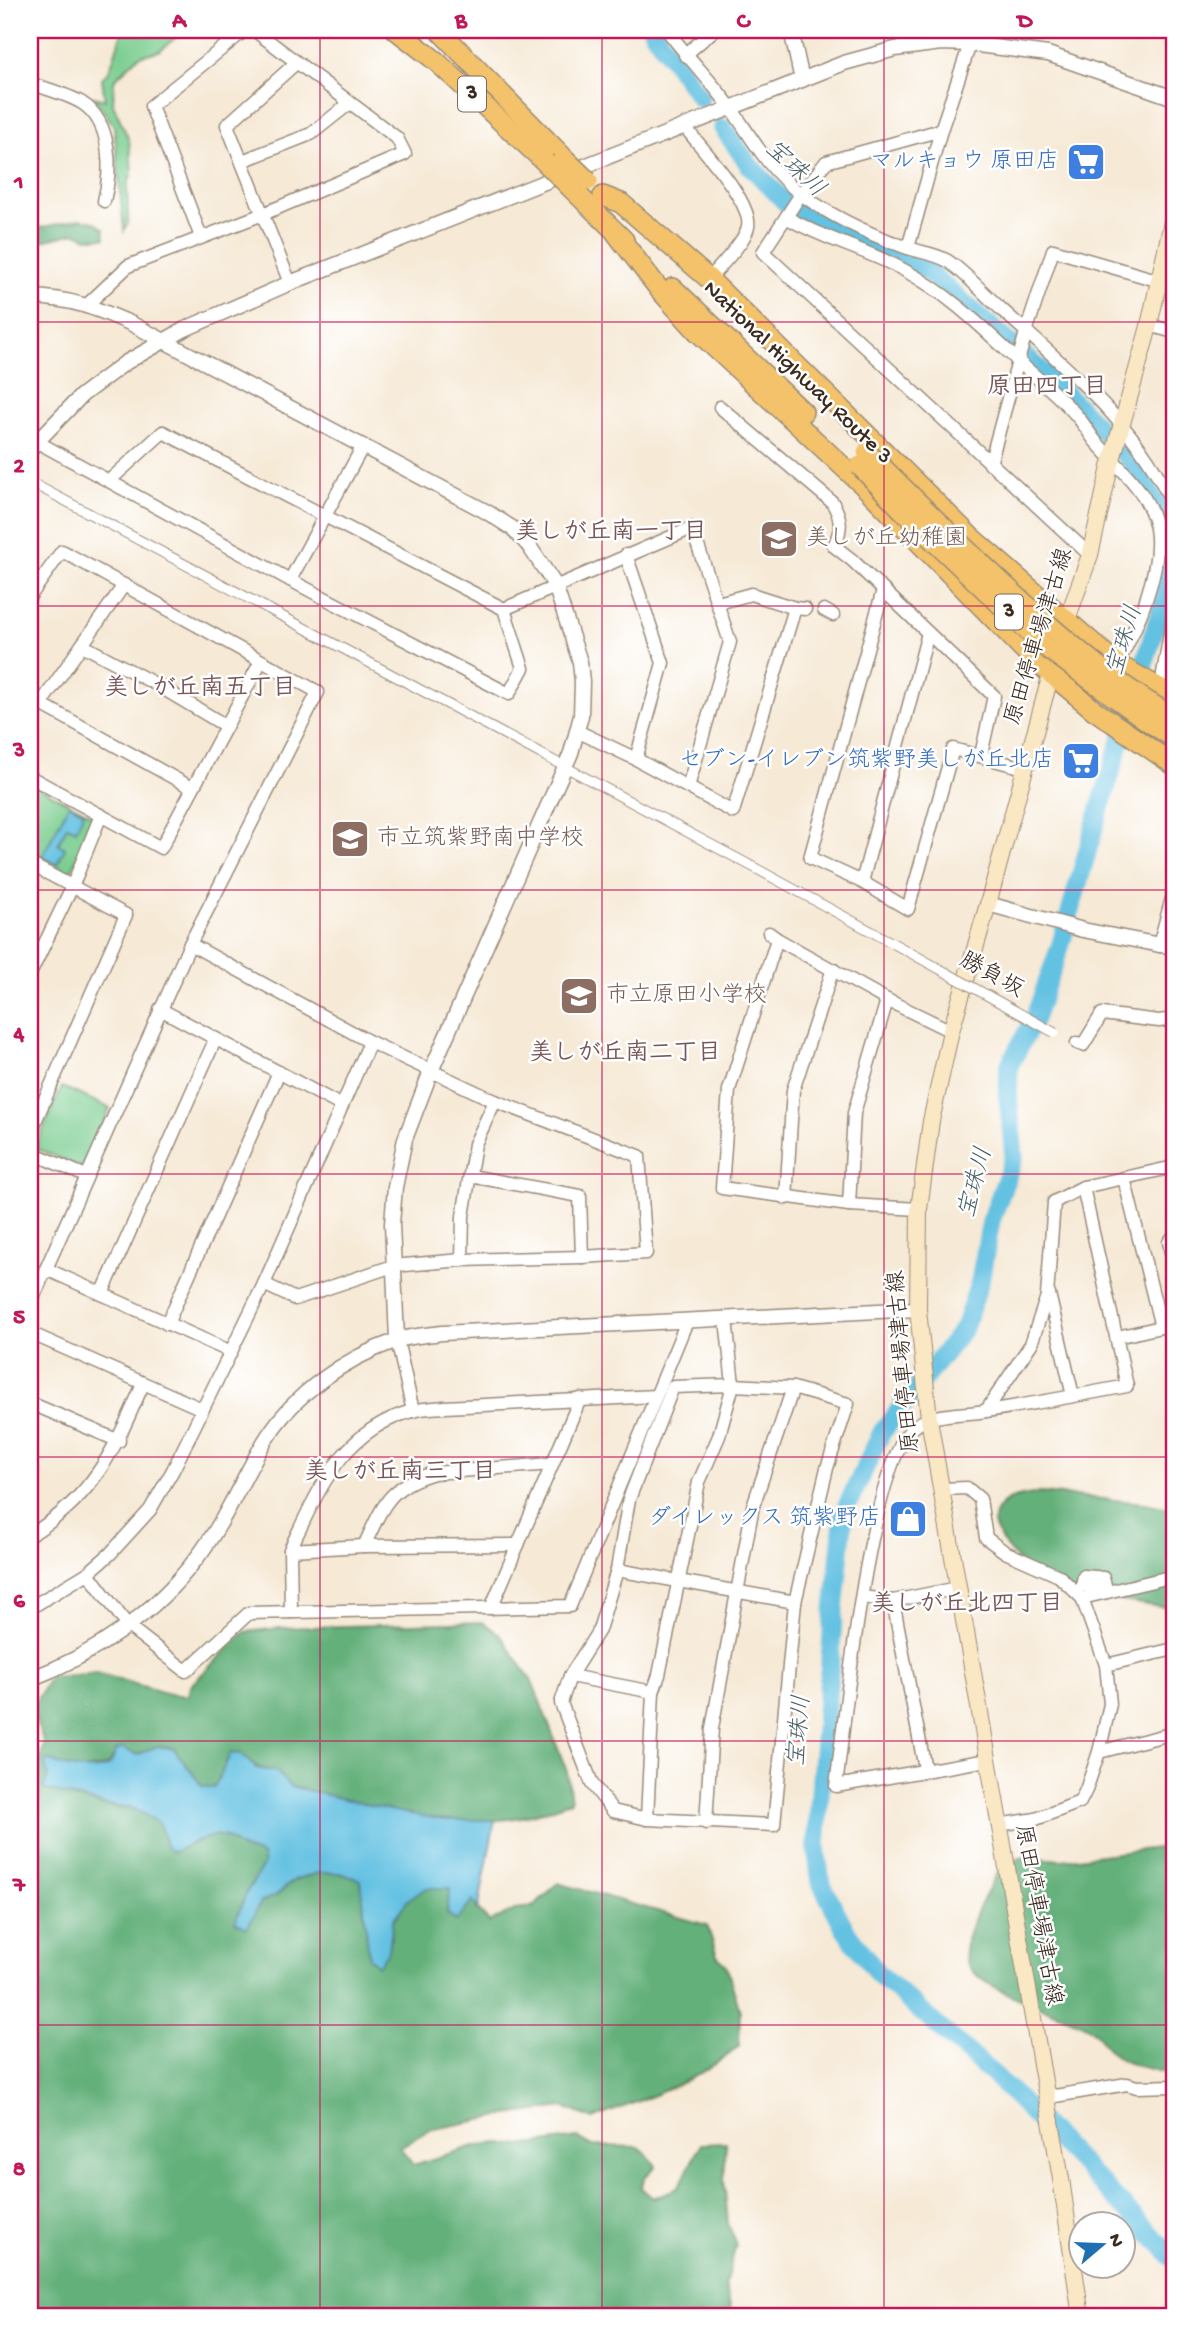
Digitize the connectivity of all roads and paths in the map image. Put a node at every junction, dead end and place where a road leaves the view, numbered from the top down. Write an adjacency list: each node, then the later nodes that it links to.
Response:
1 (245, 30): 28 (street)
2 (254, 30): 10 (street)
3 (396, 30): 18 (highway, National Highway Route 3 / 3)
4 (439, 30): 18 (highway, National Highway Route 3 / 3)
5 (667, 30): 9 (street)
6 (714, 30): 9 (street)
7 (791, 30): 11 (street)
8 (969, 37): 11 (street); 13 (street); 17 (street)
9 (685, 55): 15 (street)
10 (296, 63): 14 (street); 19 (street)
11 (802, 80): 15 (street)
12 (30, 83): 23 (street)
13 (1174, 98)
14 (350, 103): 19 (street); 25 (street)
15 (730, 108): 16 (street); 21 (street)
16 (685, 127): 30 (street); 32 (street)
17 (942, 130): 21 (street); 29 (street)
18 (554, 159): 20 (highway, National Highway Route 3 / 3, bridge)
19 (242, 161): 25 (street)
20 (580, 185): 22 (highway, National Highway Route 3 / 3); 27 (highway, National Highway Route 3 / 3)
21 (801, 194): 26 (street); 29 (street)
22 (603, 196): 30 (highway); 44 (highway, National Highway Route 3 / 3)
23 (104, 201)
24 (1174, 213): 31 (main road, 原田停車場津古線)
25 (263, 214): 28 (street); 32 (street)
26 (786, 217): 39 (street); 46 (street)
27 (616, 233): 44 (highway, National Highway Route 3 / 3); 67 (highway)
28 (201, 237): 34 (street)
29 (908, 248): 36 (street)
30 (709, 279): 44 (highway)
31 (1160, 281): 35 (main road, 原田停車場津古線); 36 (street)
32 (290, 283): 38 (street)
33 (30, 298): 34 (street)
34 (87, 305): 38 (street)
35 (1149, 325): 37 (street); 41 (main road, 原田停車場津古線)
36 (1026, 332): 39 (street); 41 (street)
37 (1174, 332)
38 (162, 340): 42 (street); 43 (street)
39 (1018, 361): 45 (street); 46 (street)
40 (720, 407): 56 (street)
41 (1122, 423): 45 (main road, 原田停車場津古線); 49 (street)
42 (32, 443): 47 (street)
43 (363, 446): 50 (street); 55 (street)
44 (867, 454): 61 (highway); 64 (highway, National Highway Route 3 / 3, bridge); 75 (highway, National Highway Route 3 / 3, bridge)
45 (1112, 459): 52 (main road, 原田停車場津古線); 66 (street)
46 (990, 464): 52 (street)
47 (109, 481): 50 (street); 53 (street)
48 (30, 482): 79 (street, 勝負坂)
49 (1174, 508)
50 (324, 517): 53 (street); 59 (street)
51 (626, 555): 55 (street); 58 (street); 77 (street)
52 (1090, 555): 61 (main road, 原田停車場津古線)
53 (290, 580): 59 (street)
54 (124, 585): 57 (street); 63 (street); 65 (street)
55 (555, 586): 59 (street); 74 (street)
56 (883, 590): 62 (street); 86 (street)
57 (30, 596)
58 (718, 603): 82 (street); 82 (street)
59 (503, 609)
60 (1174, 611): 68 (street)
61 (1066, 620): 66 (highway); 67 (main road, 原田停車場津古線)
62 (928, 633): 76 (street); 86 (street)
63 (82, 645): 69 (street); 73 (street)
64 (1090, 660): 70 (highway, bridge); 71 (highway, National Highway Route 3 / 3, bridge)
65 (261, 661): 73 (street); 90 (street)
66 (1123, 668): 68 (highway)
67 (1050, 676): 78 (highway); 80 (main road, 原田停車場津古線)
68 (1164, 690)
69 (41, 704): 72 (street); 83 (street)
70 (1174, 709)
71 (1174, 717)
72 (30, 719)
73 (226, 726): 83 (street)
74 (577, 731): 77 (street); 79 (street)
75 (1174, 738)
76 (981, 755): 80 (street); 86 (street)
77 (636, 759): 82 (street)
78 (1174, 765)
79 (564, 767): 99 (street, 勝負坂, bridge); 103 (street)
80 (1024, 768): 89 (main road, 原田停車場津古線)
81 (30, 777): 84 (street)
82 (688, 787)
83 (192, 788): 84 (street)
84 (101, 815): 87 (street)
85 (30, 864): 87 (street)
86 (862, 882)
87 (72, 887): 92 (street); 107 (street)
88 (1174, 895): 91 (street)
89 (988, 904): 91 (street); 98 (main road, 原田停車場津古線)
90 (190, 944): 96 (street); 101 (street)
91 (1167, 946)
92 (34, 950): 94 (street)
93 (833, 969): 95 (street); 114 (street); 114 (street)
94 (30, 974)
95 (887, 1000): 98 (street); 115 (street)
96 (160, 1009): 100 (street); 110 (street)
97 (1174, 1019): 102 (street)
98 (951, 1031): 116 (main road, 原田停車場津古線)
99 (1055, 1033)
100 (215, 1040): 104 (street); 125 (street)
101 (370, 1042): 103 (street); 106 (street)
102 (1077, 1043)
103 (431, 1071): 105 (street); 120 (street)
104 (279, 1072): 106 (street); 130 (street)
105 (495, 1101): 111 (street); 118 (street)
106 (342, 1106): 123 (street)
107 (30, 1133)
108 (30, 1152): 110 (street)
109 (1174, 1167): 112 (street)
110 (86, 1176): 122 (street)
111 (470, 1176): 118 (street); 119 (street)
112 (1124, 1178): 113 (street); 132 (street)
113 (1083, 1187): 124 (street); 134 (street)
114 (786, 1198): 115 (street)
115 (849, 1206): 116 (street)
116 (919, 1209): 127 (main road, 原田停車場津古線)
117 (1174, 1236): 121 (street)
118 (582, 1257): 119 (street)
119 (462, 1259): 120 (street)
120 (393, 1266): 123 (street); 135 (street)
121 (1174, 1267)
122 (46, 1269): 125 (street); 126 (street)
123 (264, 1284): 136 (street)
124 (1048, 1290): 141 (street); 146 (street)
125 (102, 1294): 130 (street)
126 (30, 1305)
127 (918, 1309): 128 (street); 147 (main road, 原田停車場津古線)
128 (726, 1319): 129 (street); 138 (street)
129 (687, 1321): 135 (street); 140 (street)
130 (167, 1324): 136 (street)
131 (1174, 1324): 132 (street)
132 (1160, 1327): 134 (street)
133 (30, 1333): 137 (street)
134 (1117, 1337): 141 (street)
135 (397, 1340): 145 (street); 170 (street)
136 (229, 1351): 144 (street)
137 (143, 1384): 144 (street); 148 (street)
138 (733, 1385): 139 (street); 155 (street); 159 (street)
139 (793, 1388): 161 (street); 166 (street)
140 (656, 1396): 142 (street); 168 (street)
141 (1073, 1396): 146 (street)
142 (580, 1399): 145 (street); 149 (street)
143 (30, 1403): 148 (street)
144 (202, 1409): 156 (street)
145 (413, 1411): 154 (street)
146 (986, 1411): 147 (street)
147 (929, 1414): 150 (main road, 原田停車場津古線); 163 (street)
148 (119, 1441): 151 (street)
149 (552, 1464): 152 (street); 153 (street)
150 (941, 1489): 160 (main road, 原田停車場津古線); 164 (street)
151 (30, 1535)
152 (518, 1545): 153 (street); 168 (street)
153 (364, 1546): 154 (street)
154 (290, 1550): 169 (street)
155 (617, 1570): 159 (street); 173 (street)
156 (88, 1573): 167 (street); 170 (street)
157 (1174, 1576): 162 (street)
158 (1097, 1577): 162 (street)
159 (678, 1581): 161 (street); 175 (street)
160 (958, 1588): 165 (street); 178 (main road, 原田停車場津古線)
161 (737, 1591): 166 (street); 181 (street)
162 (1107, 1592): 164 (street)
163 (862, 1597): 165 (street); 179 (street)
164 (1082, 1598): 172 (street)
165 (893, 1601): 179 (street)
166 (795, 1602): 181 (street)
167 (30, 1608)
168 (491, 1608): 169 (street)
169 (291, 1612): 170 (street)
170 (128, 1626): 174 (street)
171 (1174, 1649): 172 (street)
172 (1106, 1665): 177 (street)
173 (570, 1676): 175 (street); 180 (street)
174 (30, 1679)
175 (653, 1692): 180 (street)
176 (1174, 1733): 177 (street)
177 (1099, 1752): 182 (street)
178 (988, 1760): 179 (street); 182 (main road, 原田停車場津古線)
179 (925, 1769)
180 (647, 1819): 181 (street)
181 (706, 1823)
182 (998, 1825): 184 (main road, 原田停車場津古線)
183 (1174, 2086): 184 (street)
184 (1045, 2094): 185 (main road, 原田停車場津古線)
185 (1081, 2317)

